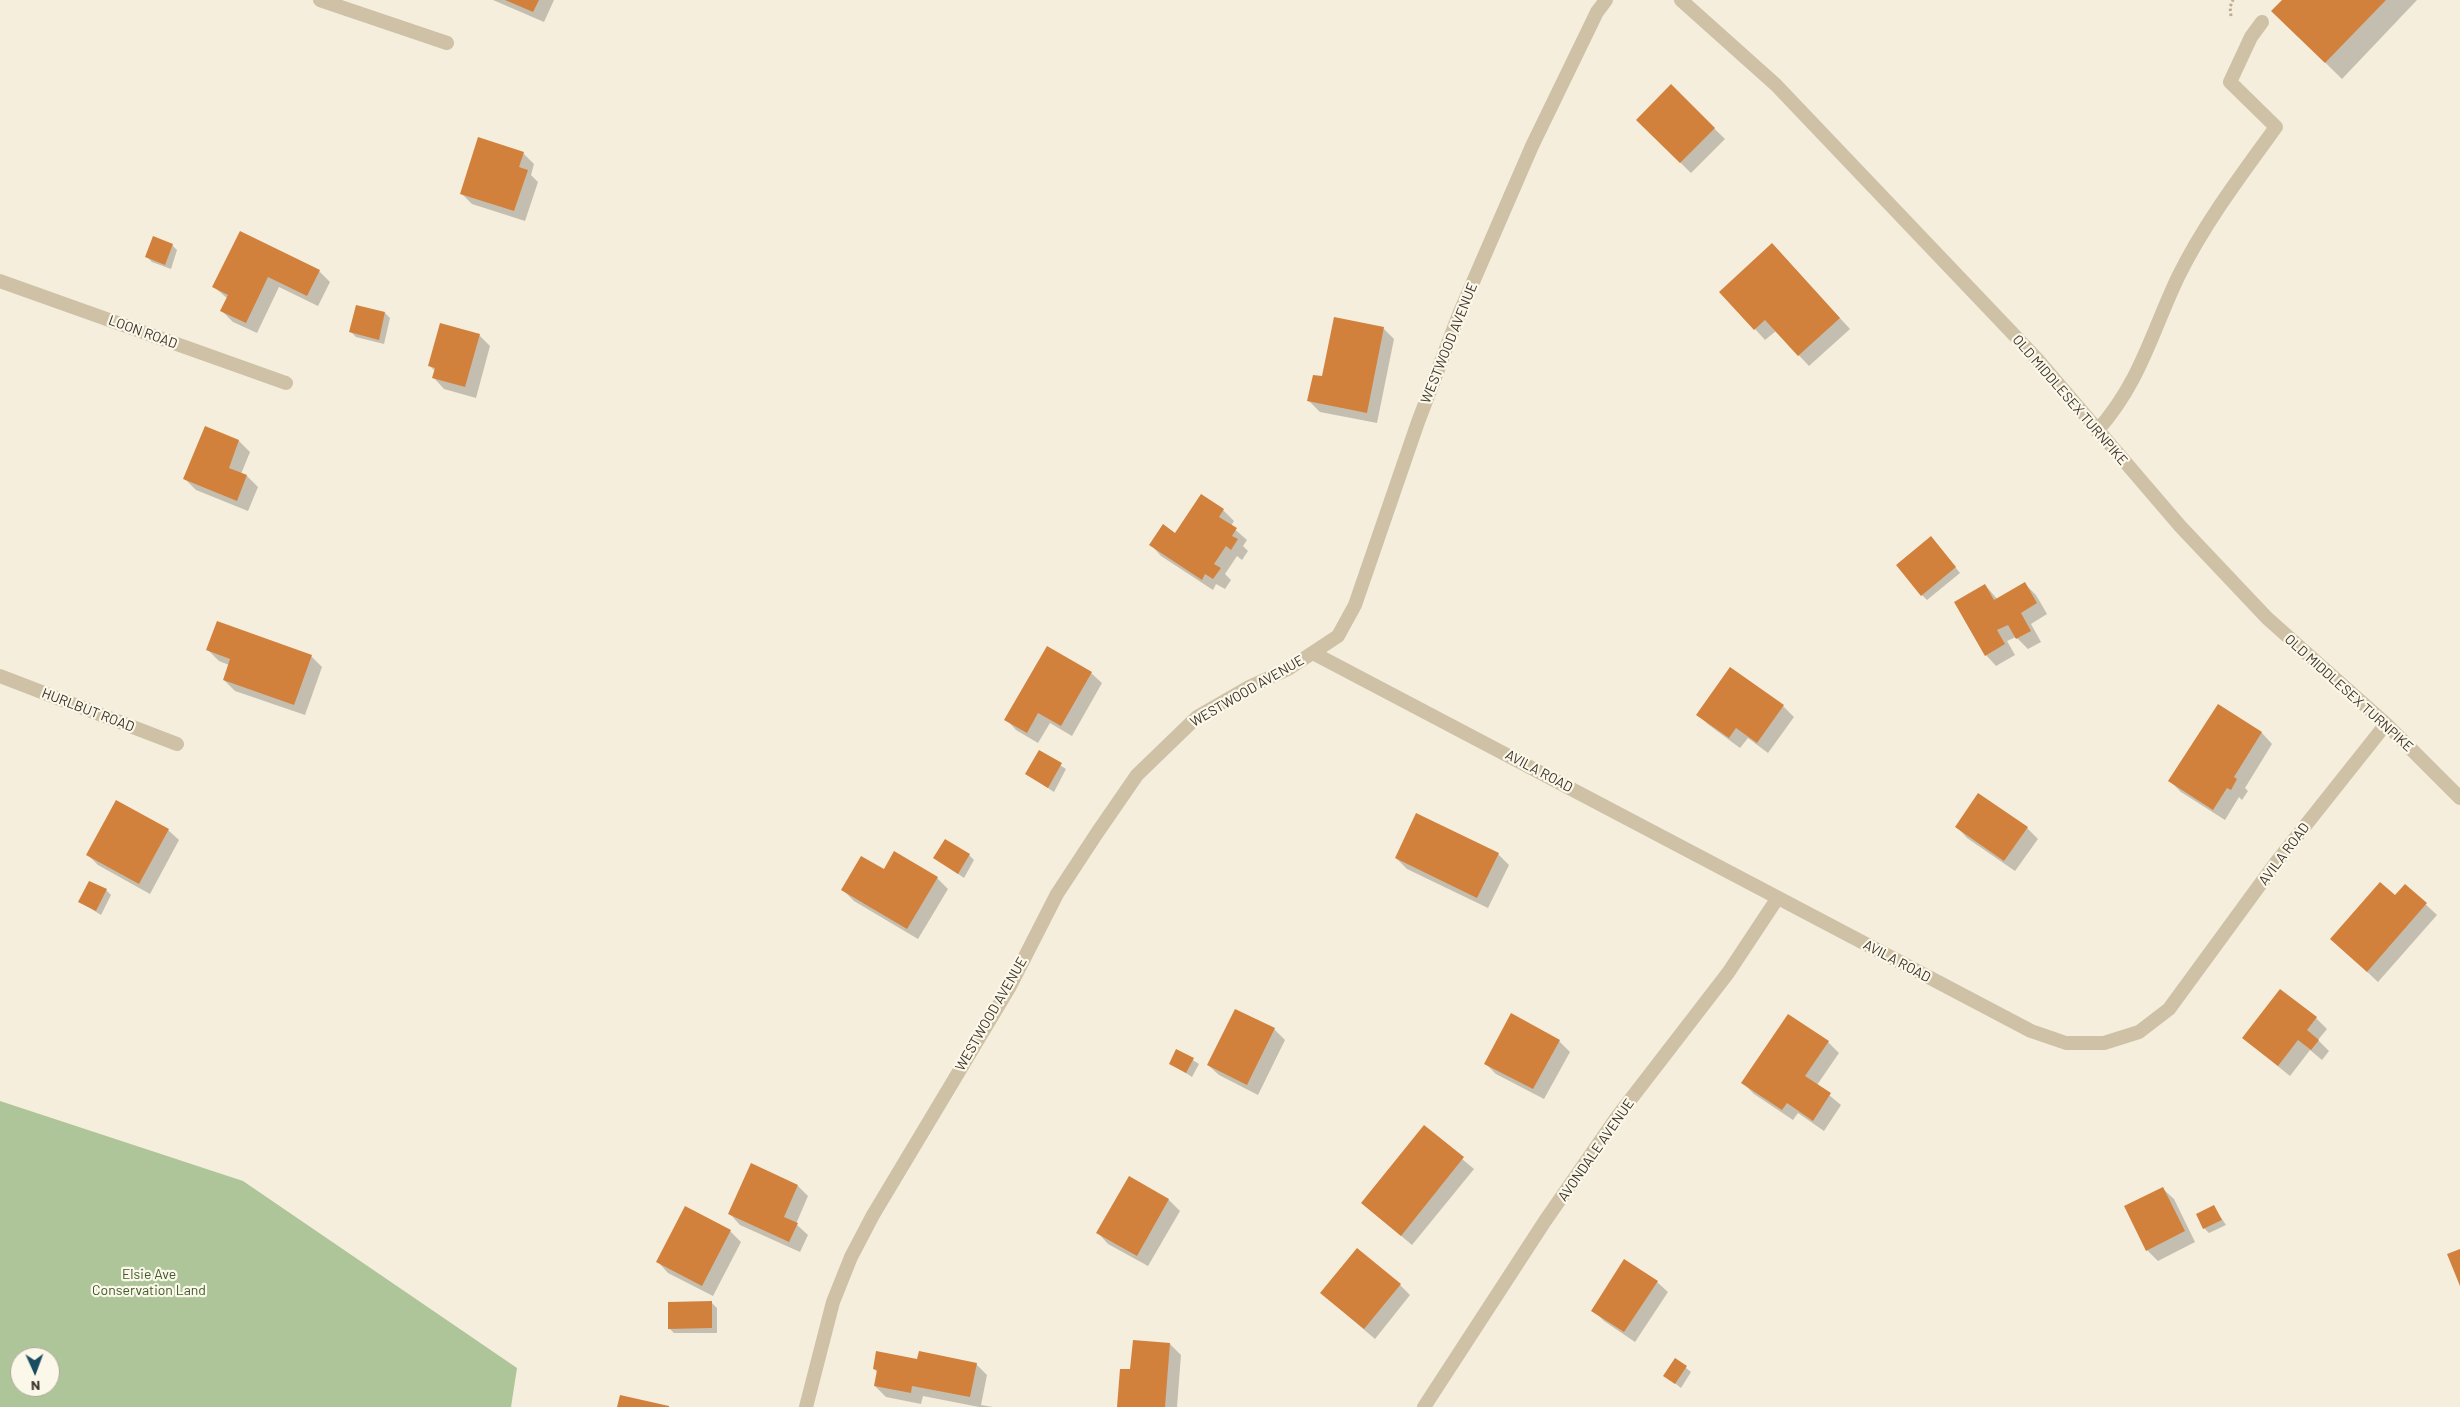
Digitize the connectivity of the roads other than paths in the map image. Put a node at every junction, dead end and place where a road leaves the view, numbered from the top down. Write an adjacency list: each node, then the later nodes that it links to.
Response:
1 (320, 0): 5 (street)
2 (1606, 0): 9 (street, WESTWOOD AVENUE)
3 (1681, 0): 8 (street, OLD MIDDLESEX TURNPIKE)
4 (2262, 22): 8 (street)
5 (447, 43)
6 (0, 281): 7 (street, LOON ROAD)
7 (286, 383)
8 (2097, 431): 11 (street, OLD MIDDLESEX TURNPIKE)
9 (1313, 653): 14 (street, AVILA ROAD); 15 (street, WESTWOOD AVENUE)
10 (0, 676): 12 (street, HURLBUT ROAD)
11 (2386, 724): 13 (street, OLD MIDDLESEX TURNPIKE); 14 (street, AVILA ROAD)
12 (177, 744)
13 (2460, 798)
14 (1777, 899): 16 (street, AVONDALE AVENUE)
15 (806, 1407)
16 (1424, 1407)

